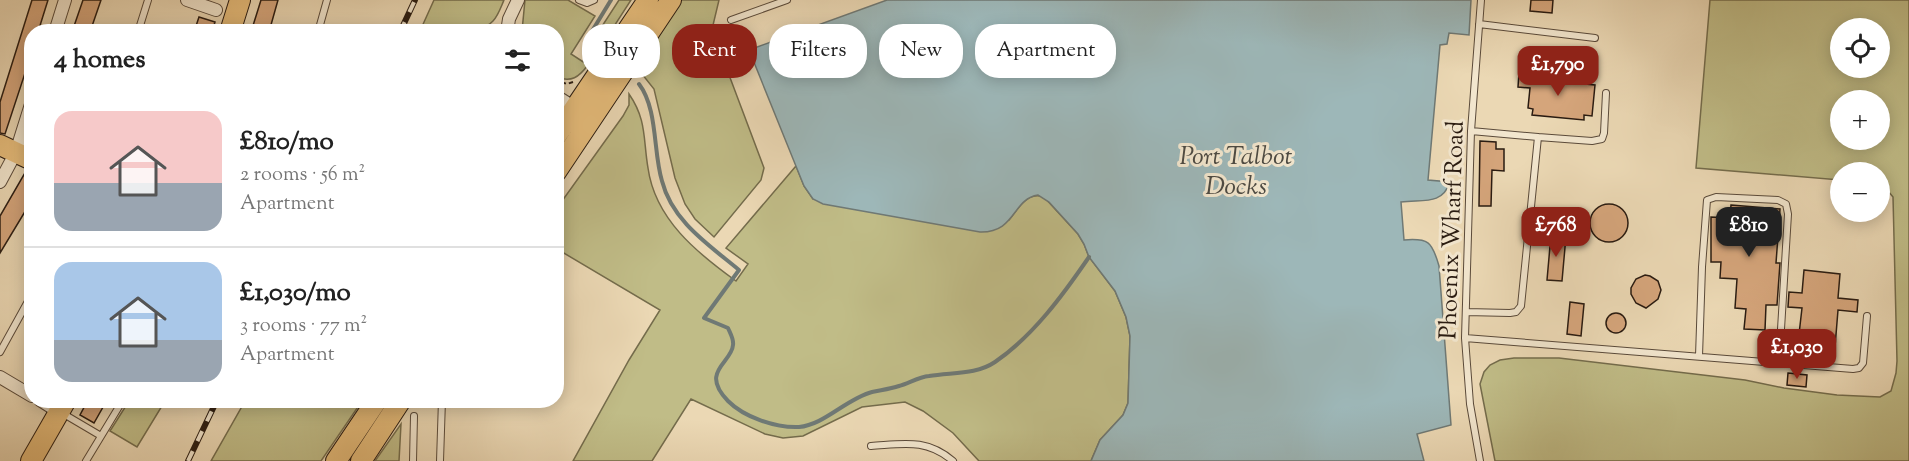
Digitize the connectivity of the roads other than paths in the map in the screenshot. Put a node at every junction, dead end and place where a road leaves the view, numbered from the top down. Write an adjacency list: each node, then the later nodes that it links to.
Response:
1 (65, 0): 15 (street)
2 (148, 0): 16 (lane)
3 (187, 0): 13 (street)
4 (240, 0): 17 (main road)
5 (327, 0): 18 (lane)
6 (518, 0): 19 (street)
7 (579, 0): 8 (lane)
8 (594, 0)
9 (648, 0): 24 (main road)
10 (671, 0): 30 (main road)
11 (787, 0): 14 (lane)
12 (1481, 0): 20 (lane, Phoenix Wharf Road)
13 (216, 10)
14 (731, 20)
15 (58, 24)
16 (140, 24)
17 (232, 24)
18 (320, 24)
19 (508, 24)
20 (1479, 24): 21 (lane); 27 (lane, Phoenix Wharf Road)
21 (1595, 38)
22 (1606, 93): 28 (lane)
23 (564, 101): 24 (street)
24 (575, 108): 25 (main road)
25 (564, 124)
26 (24, 126): 29 (street)
27 (1471, 131): 28 (lane); 33 (lane, Phoenix Wharf Road)
28 (1538, 137): 33 (lane)
29 (16, 152): 31 (street)
30 (564, 160)
31 (0, 182)
32 (24, 308): 36 (lane)
33 (1466, 312): 35 (lane, Phoenix Wharf Road)
34 (1867, 316): 38 (lane)
35 (1465, 338): 37 (lane); 57 (lane, Phoenix Wharf Road)
36 (0, 351)
37 (1699, 356): 38 (lane); 38 (lane)
38 (1779, 362)
39 (0, 377): 40 (street)
40 (24, 391)
41 (61, 408): 50 (main road)
42 (65, 408): 48 (lane)
43 (118, 408): 48 (lane)
44 (372, 408): 52 (main road)
45 (396, 408): 53 (main road)
46 (442, 408): 55 (lane)
47 (414, 416): 54 (lane)
48 (101, 436): 51 (lane)
49 (871, 446): 56 (lane)
50 (30, 461)
51 (86, 461)
52 (336, 461)
53 (361, 461)
54 (413, 461)
55 (440, 461)
56 (953, 461)
57 (1480, 461)

